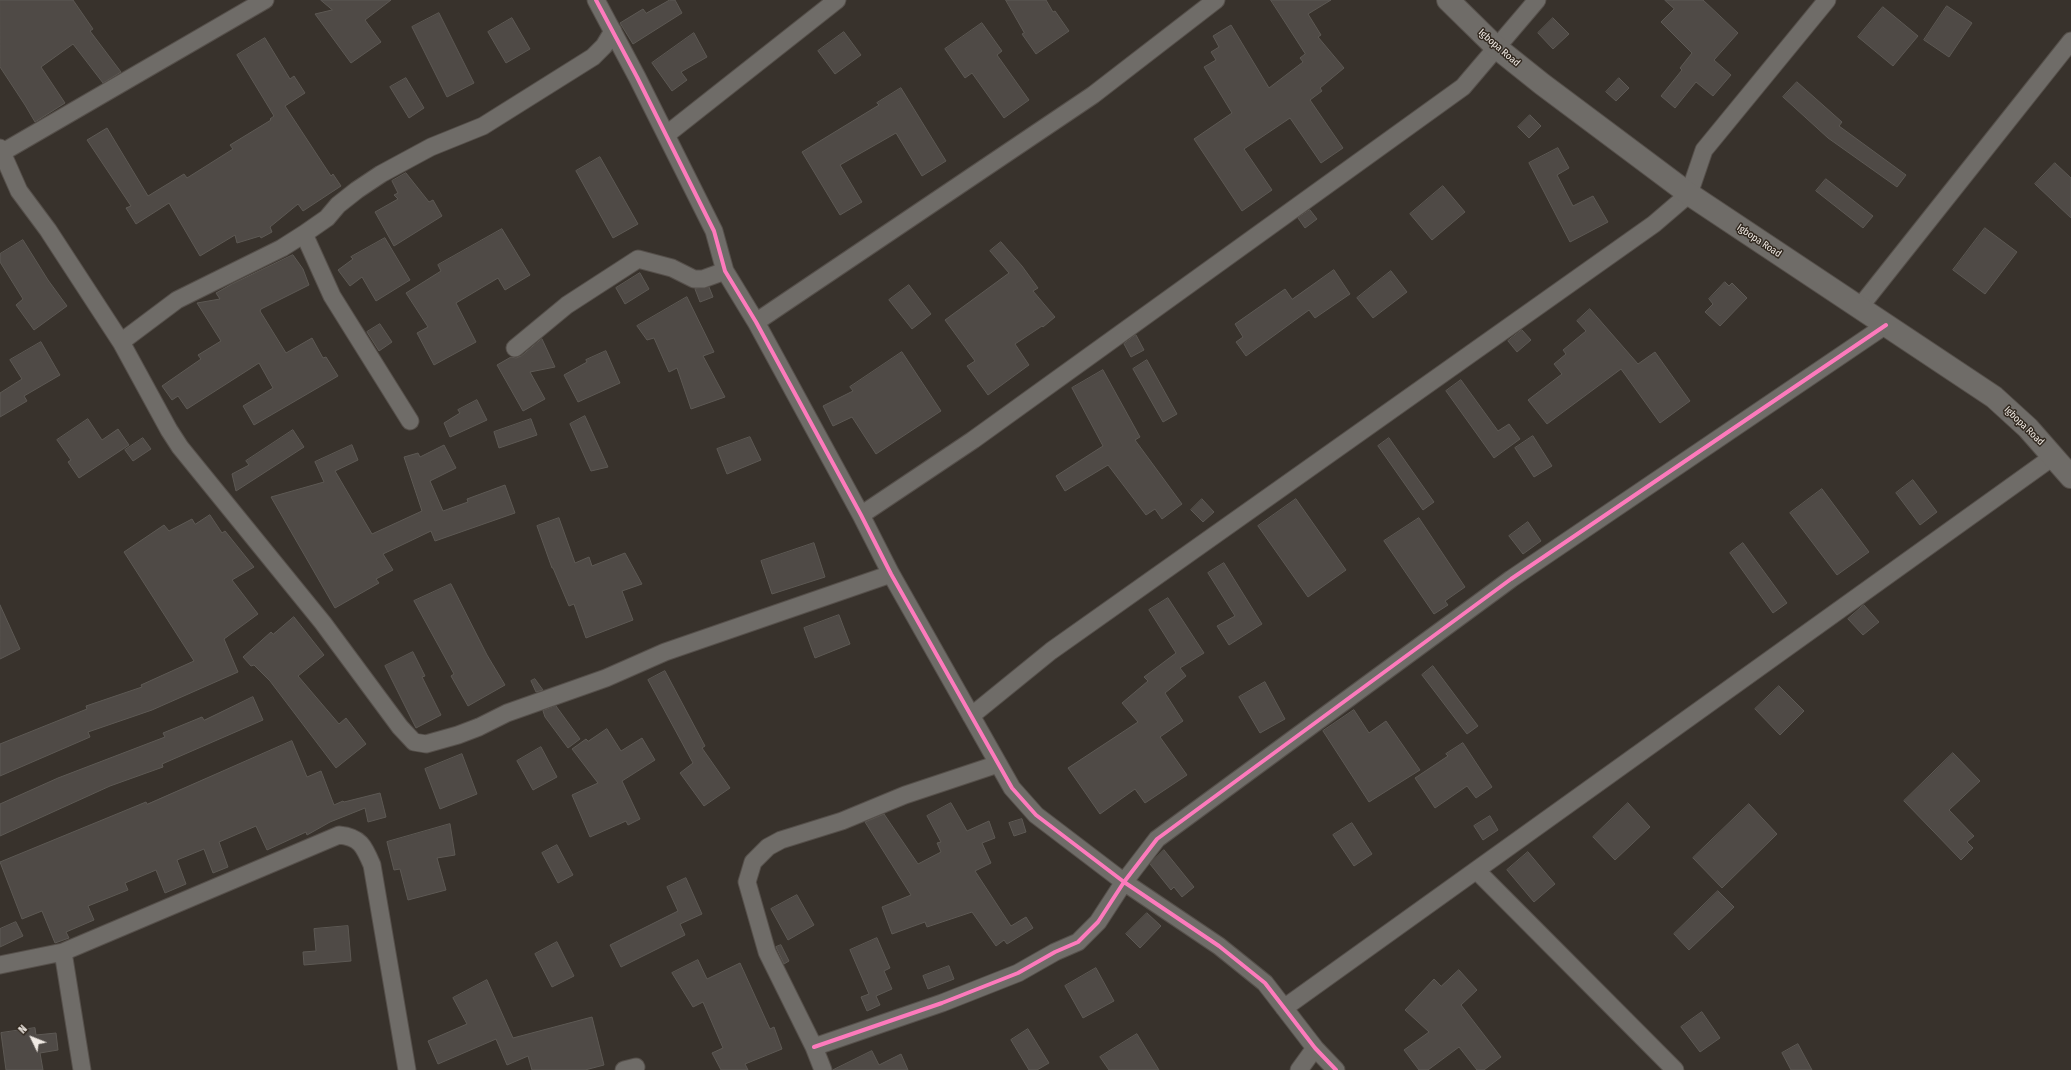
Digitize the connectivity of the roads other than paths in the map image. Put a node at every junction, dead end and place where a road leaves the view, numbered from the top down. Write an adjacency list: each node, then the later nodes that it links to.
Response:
1 (265, 0): 12 (street)
2 (596, 0): 8 (street)
3 (837, 0): 11 (street)
4 (1216, 0): 17 (street)
5 (1448, 0): 10 (street, Igbopa Road)
6 (1536, 0): 10 (street)
7 (1827, 0): 13 (street)
8 (613, 31): 11 (street); 14 (street)
9 (2071, 41): 16 (street)
10 (1497, 48): 13 (street, Igbopa Road); 24 (street)
11 (666, 135): 15 (street)
12 (1, 150): 19 (street)
13 (1689, 194): 16 (street, Igbopa Road); 26 (street)
14 (304, 234): 19 (street); 21 (street)
15 (726, 272): 17 (street); 20 (street)
16 (1860, 308): 18 (street, Igbopa Road)
17 (756, 322): 24 (street)
18 (1886, 325): 22 (street, Igbopa Road); 29 (street)
19 (121, 342): 25 (street)
20 (515, 348)
21 (410, 421)
22 (2054, 456): 23 (street, Igbopa Road); 28 (street)
23 (2071, 477)
24 (861, 515): 25 (street)
25 (891, 574): 26 (street)
26 (971, 716): 27 (street)
27 (998, 764): 29 (street); 33 (street)
28 (1477, 871): 32 (street); 40 (street)
29 (1124, 882): 32 (street); 33 (street)
30 (63, 952): 31 (street); 35 (street); 36 (street)
31 (0, 965)
32 (1284, 1008): 34 (street)
33 (814, 1047): 37 (street)
34 (1314, 1048): 38 (street); 39 (street)
35 (82, 1070)
36 (407, 1070)
37 (823, 1070)
38 (1299, 1070)
39 (1336, 1070)
40 (1675, 1070)

